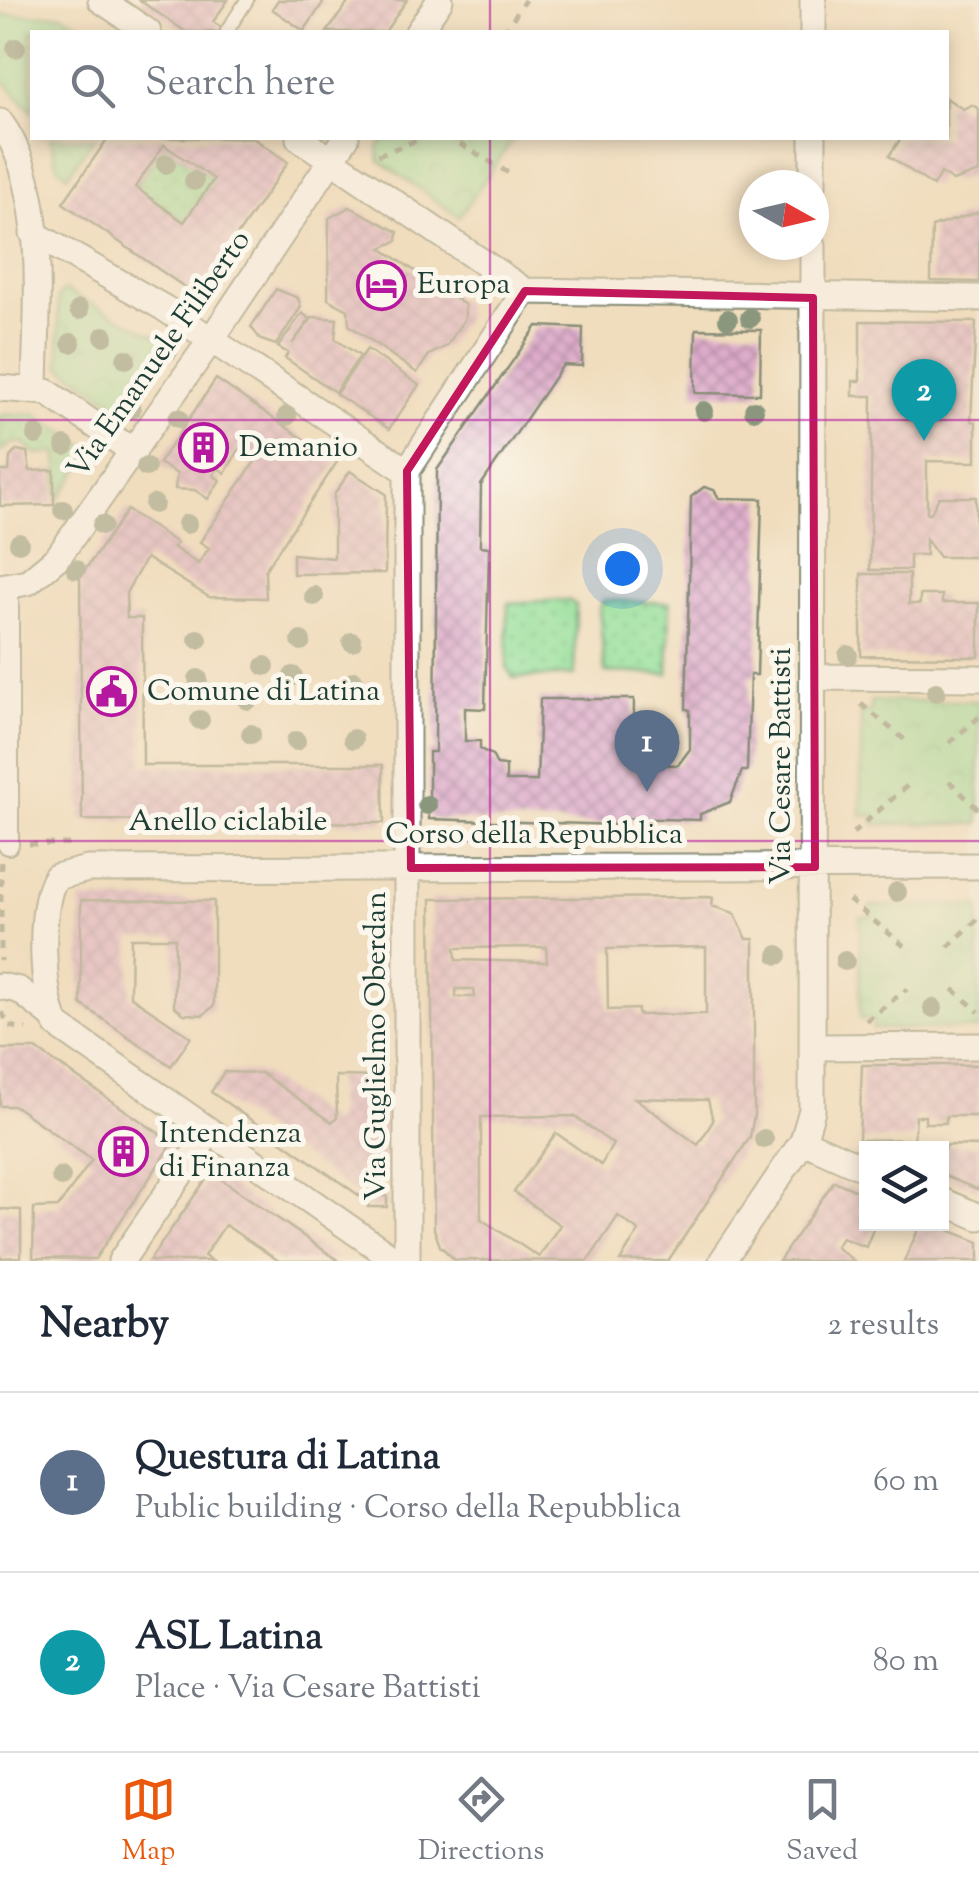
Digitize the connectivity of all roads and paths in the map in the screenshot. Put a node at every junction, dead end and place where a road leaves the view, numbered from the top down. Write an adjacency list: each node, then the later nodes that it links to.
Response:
1 (100, 0): 6 (street)
2 (247, 0): 7 (lane)
3 (440, 0): 8 (street)
4 (525, 0): 9 (path)
5 (813, 0): 10 (street)
6 (145, 30)
7 (228, 30)
8 (419, 30)
9 (505, 30)
10 (813, 30)
11 (0, 122): 21 (street)
12 (302, 140): 18 (street)
13 (345, 140): 18 (street, Via Emanuele Filiberto)
14 (418, 140): 17 (path)
15 (813, 140): 19 (street)
16 (460, 144): 20 (path)
17 (378, 155)
18 (331, 160): 23 (street); 26 (street, Via Emanuele Filiberto)
19 (813, 170)
20 (512, 175)
21 (33, 233): 26 (street); 28 (street)
22 (813, 260): 24 (street, Via Cesare Battisti)
23 (526, 291): 24 (street); 30 (street)
24 (813, 298): 25 (street); 32 (street, Via Cesare Battisti)
25 (979, 298)
26 (212, 340): 29 (street, Via Emanuele Filiberto); 30 (street)
27 (0, 388): 28 (street)
28 (35, 388): 29 (street)
29 (134, 452): 31 (street, Via Emanuele Filiberto)
30 (407, 472): 45 (street, Via Guglielmo Oberdan)
31 (4, 587): 42 (street)
32 (814, 676): 33 (street); 44 (street, Via Cesare Battisti)
33 (979, 678)
34 (856, 699): 36 (path)
35 (979, 717): 37 (path)
36 (905, 740)
37 (949, 743)
38 (949, 781): 40 (path)
39 (907, 786): 41 (path)
40 (979, 810)
41 (853, 833)
42 (8, 844)
43 (979, 866): 44 (street, Corso della Repubblica)
44 (814, 867): 45 (street, Corso della Repubblica); 59 (street, Via Cesare Battisti)
45 (410, 868): 54 (street, Corso della Repubblica); 67 (street, Via Guglielmo Oberdan)
46 (849, 900): 49 (path)
47 (979, 918): 48 (path)
48 (948, 947)
49 (908, 950)
50 (1, 986): 54 (street)
51 (907, 989): 55 (path)
52 (953, 989): 53 (path)
53 (979, 1012)
54 (51, 1015): 60 (street)
55 (862, 1023)
56 (0, 1026): 57 (path)
57 (9, 1026)
58 (979, 1046): 59 (street)
59 (815, 1047): 61 (street, Via Cesare Battisti)
60 (210, 1130): 65 (street); 66 (street)
61 (803, 1141): 62 (street); 68 (street, Via Cesare Battisti)
62 (859, 1165)
63 (949, 1204): 64 (street)
64 (979, 1217)
65 (121, 1261)
66 (397, 1261)
67 (408, 1261)
68 (722, 1261)

